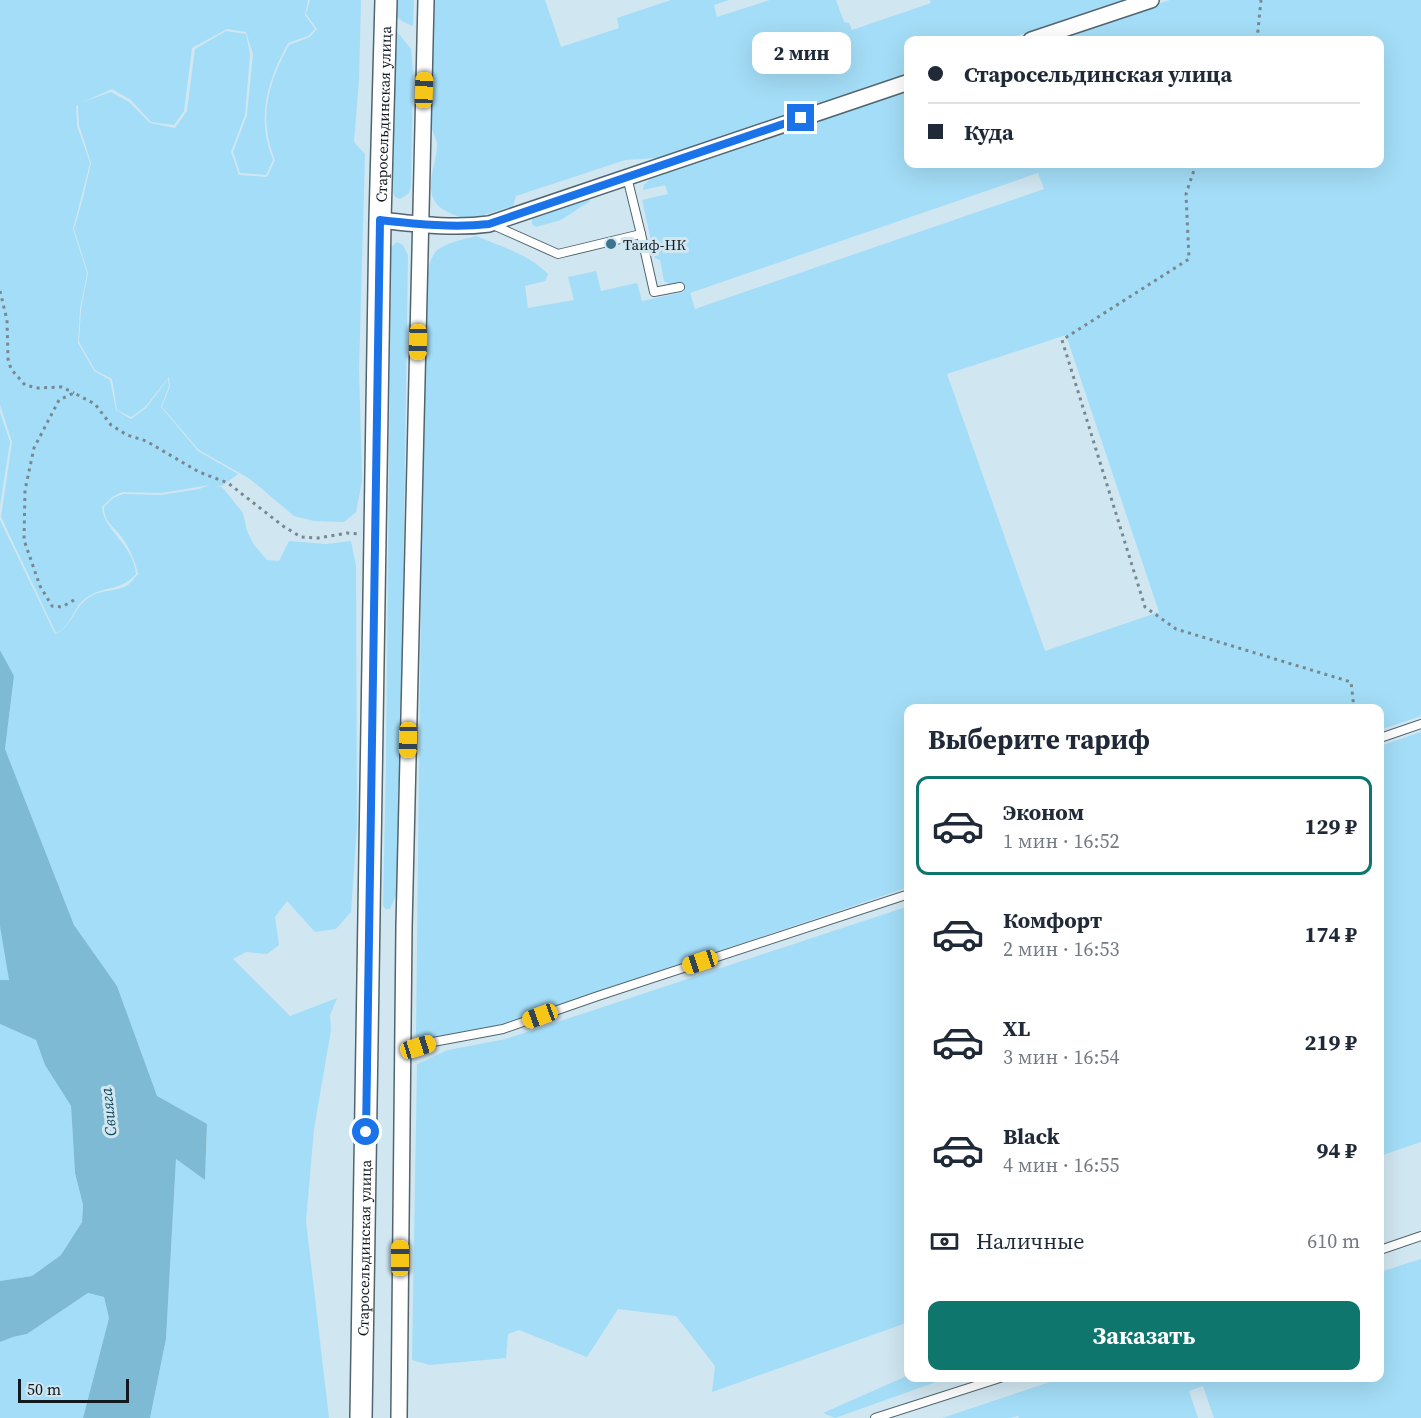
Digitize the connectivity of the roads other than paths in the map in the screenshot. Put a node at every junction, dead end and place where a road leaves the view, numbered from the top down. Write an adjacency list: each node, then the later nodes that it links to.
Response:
1 (386, 0): 7 (main road, Старосельдинская улица)
2 (426, 0): 9 (street)
3 (1151, 0): 4 (street)
4 (1043, 36)
5 (904, 84): 6 (street)
6 (627, 177): 8 (street); 10 (lane)
7 (380, 220): 9 (street); 19 (main road, Старосельдинская улица)
8 (489, 224): 9 (street); 10 (lane)
9 (421, 225): 15 (street)
10 (641, 234): 11 (lane)
11 (680, 287)
12 (1421, 724): 13 (lane)
13 (1384, 737)
14 (904, 896): 15 (lane)
15 (402, 1052): 20 (street)
16 (1421, 1236): 17 (lane)
17 (1384, 1249)
18 (988, 1382): 21 (lane)
19 (362, 1418)
20 (399, 1418)
21 (876, 1418)

